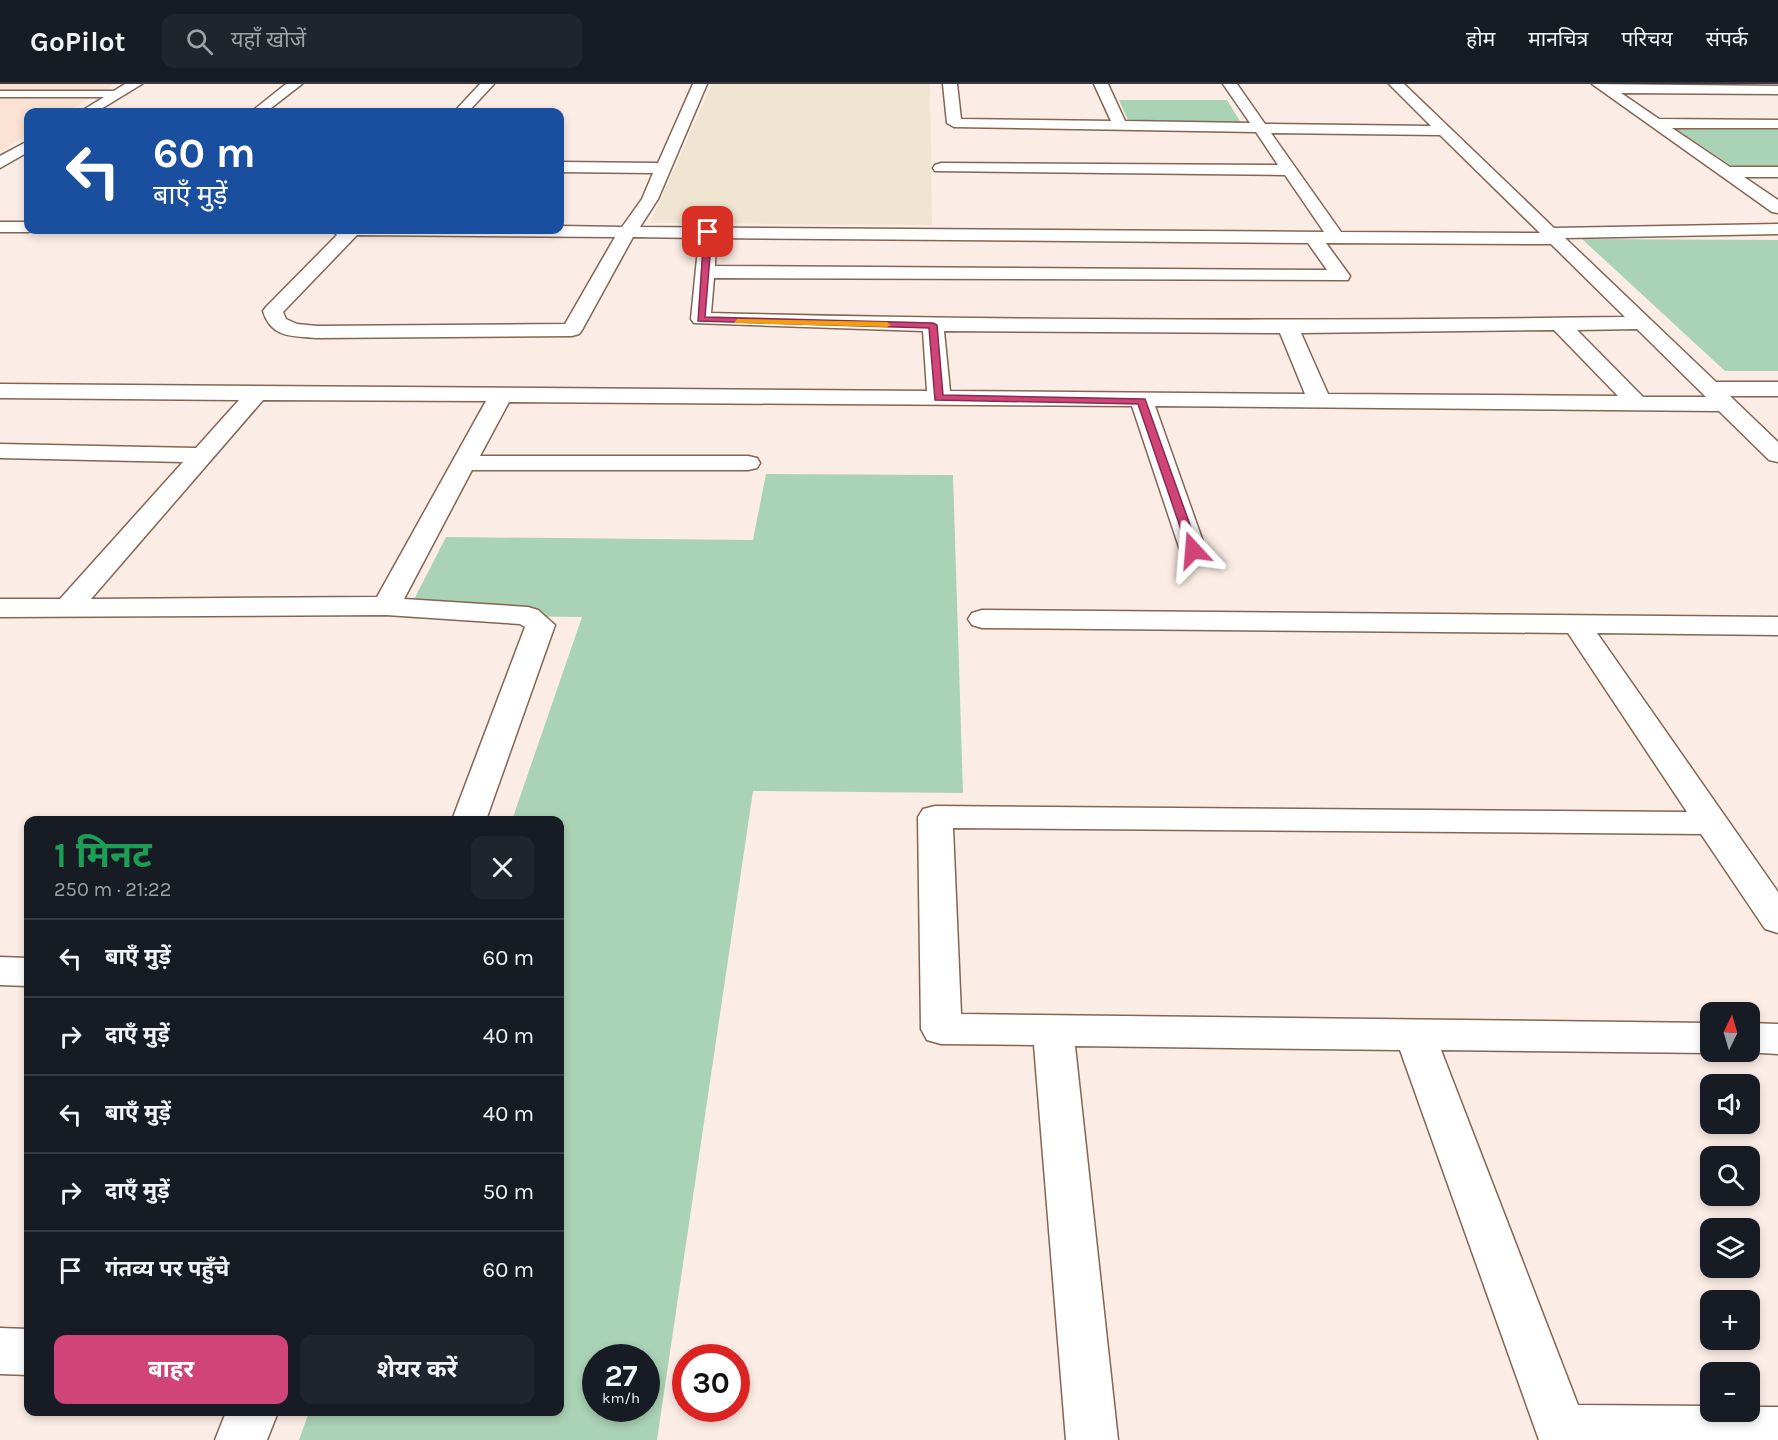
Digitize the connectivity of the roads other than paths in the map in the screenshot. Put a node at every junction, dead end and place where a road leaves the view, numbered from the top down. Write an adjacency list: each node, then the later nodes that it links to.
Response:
1 (135, 84): 12 (street)
2 (295, 84): 14 (street)
3 (487, 84): 15 (street)
4 (700, 84): 24 (street)
5 (950, 84): 18 (street)
6 (1101, 84): 18 (street)
7 (1230, 84): 19 (street)
8 (1396, 84): 20 (street)
9 (1603, 87): 10 (street); 16 (street)
10 (1778, 90)
11 (0, 94): 12 (lane)
12 (118, 94): 13 (street)
13 (94, 108)
14 (263, 108)
15 (465, 108)
16 (1656, 123): 17 (street); 27 (street)
17 (1778, 124)
18 (1120, 126): 19 (street)
19 (1261, 128): 20 (street); 26 (street)
20 (1445, 131): 37 (street)
21 (24, 148): 22 (street)
22 (0, 163)
23 (564, 167): 24 (street)
24 (664, 168): 34 (street)
25 (942, 168): 26 (street)
26 (1289, 170): 39 (street)
27 (1726, 172): 28 (street); 29 (street)
28 (1778, 172)
29 (1778, 208)
30 (0, 227): 31 (street)
31 (24, 227)
32 (1778, 229): 37 (street)
33 (564, 231): 34 (street)
34 (628, 231): 35 (street); 36 (street)
35 (708, 232): 38 (street); 40 (street)
36 (348, 234)
37 (1554, 236): 39 (street); 41 (street)
38 (1313, 237): 39 (street); 40 (street)
39 (1335, 237)
40 (703, 272): 43 (street)
41 (1641, 323): 42 (street); 49 (street)
42 (1560, 324): 44 (street); 53 (street)
43 (933, 325): 44 (street); 50 (street)
44 (1288, 327): 51 (street)
45 (1778, 389): 49 (street)
46 (0, 391): 47 (street)
47 (259, 391): 48 (street); 55 (street)
48 (501, 395): 50 (street); 58 (street)
49 (1720, 396): 53 (street); 56 (street)
50 (939, 398): 52 (street)
51 (1319, 400): 52 (street); 53 (street)
52 (1142, 401): 59 (street)
53 (1636, 403)
54 (0, 451): 55 (street)
55 (204, 455): 62 (street)
56 (1778, 455)
57 (748, 463): 58 (street)
58 (464, 464): 60 (street)
59 (1193, 550)
60 (386, 606): 62 (street); 66 (street)
61 (0, 608): 62 (street)
62 (68, 608)
63 (982, 619): 64 (street)
64 (1577, 625): 65 (street); 67 (street)
65 (1778, 626)
66 (469, 816)
67 (1712, 824): 68 (street); 71 (street)
68 (1778, 920)
69 (0, 971): 70 (street)
70 (24, 972)
71 (1053, 1031): 72 (street); 82 (street)
72 (1415, 1035): 73 (street); 80 (street)
73 (1700, 1038)
74 (1760, 1038): 75 (street)
75 (1778, 1038)
76 (0, 1351): 77 (street)
77 (24, 1352)
78 (250, 1416): 81 (street)
79 (1778, 1432): 80 (street)
80 (1563, 1435)
81 (241, 1440)
82 (1092, 1440)

